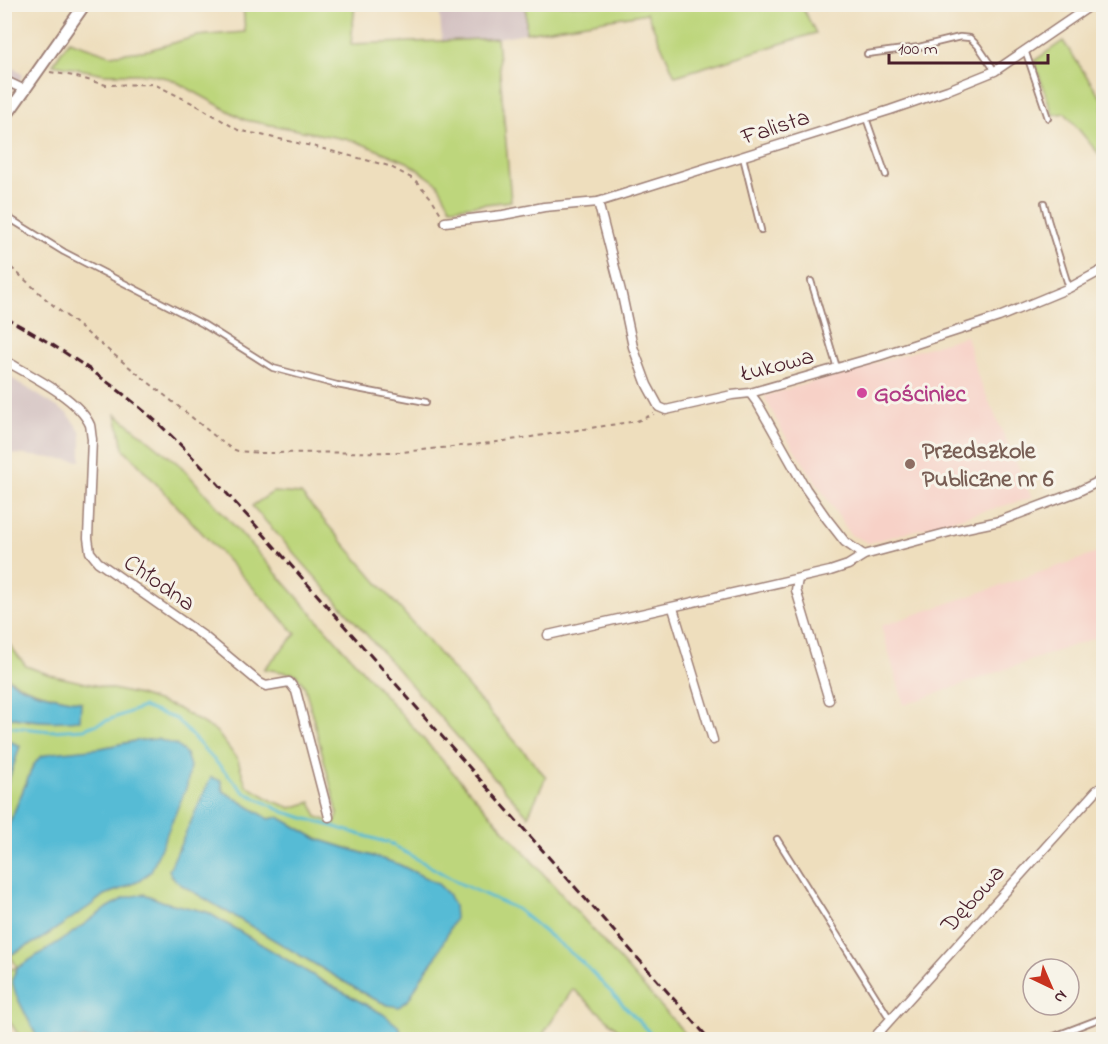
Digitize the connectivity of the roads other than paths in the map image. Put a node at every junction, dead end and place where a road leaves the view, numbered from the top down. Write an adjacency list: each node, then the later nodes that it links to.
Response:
1 (85, 4): 7 (street)
2 (1093, 4): 3 (street, Falista)
3 (1025, 50): 5 (street, Falista); 9 (lane)
4 (867, 54): 5 (lane)
5 (995, 71): 8 (street, Falista)
6 (4, 80): 7 (street)
7 (25, 90): 10 (street)
8 (866, 118): 11 (street, Falista); 12 (lane)
9 (1048, 118)
10 (4, 119)
11 (743, 157): 13 (street, Falista); 17 (lane)
12 (886, 175)
13 (598, 202): 16 (street, Falista); 23 (street, Łukowa)
14 (1044, 203): 20 (lane)
15 (4, 216): 24 (lane)
16 (445, 222)
17 (761, 230)
18 (1104, 269): 20 (street, Łukowa)
19 (811, 281): 22 (lane)
20 (1069, 288): 22 (street, Łukowa)
21 (4, 360): 33 (street, Chłodna)
22 (837, 368): 23 (street, Łukowa)
23 (750, 393): 26 (street)
24 (426, 402)
25 (1104, 478): 26 (street)
26 (864, 555): 27 (street)
27 (798, 579): 28 (street); 30 (street)
28 (673, 608): 29 (street); 31 (street)
29 (548, 635)
30 (829, 700)
31 (712, 740)
32 (1104, 786): 36 (street, Dębowa)
33 (329, 817)
34 (777, 839): 36 (lane)
35 (1104, 1017): 40 (lane)
36 (890, 1019): 39 (street, Dębowa)
37 (4, 1033): 38 (street)
38 (9, 1040)
39 (872, 1040)
40 (1044, 1040)

